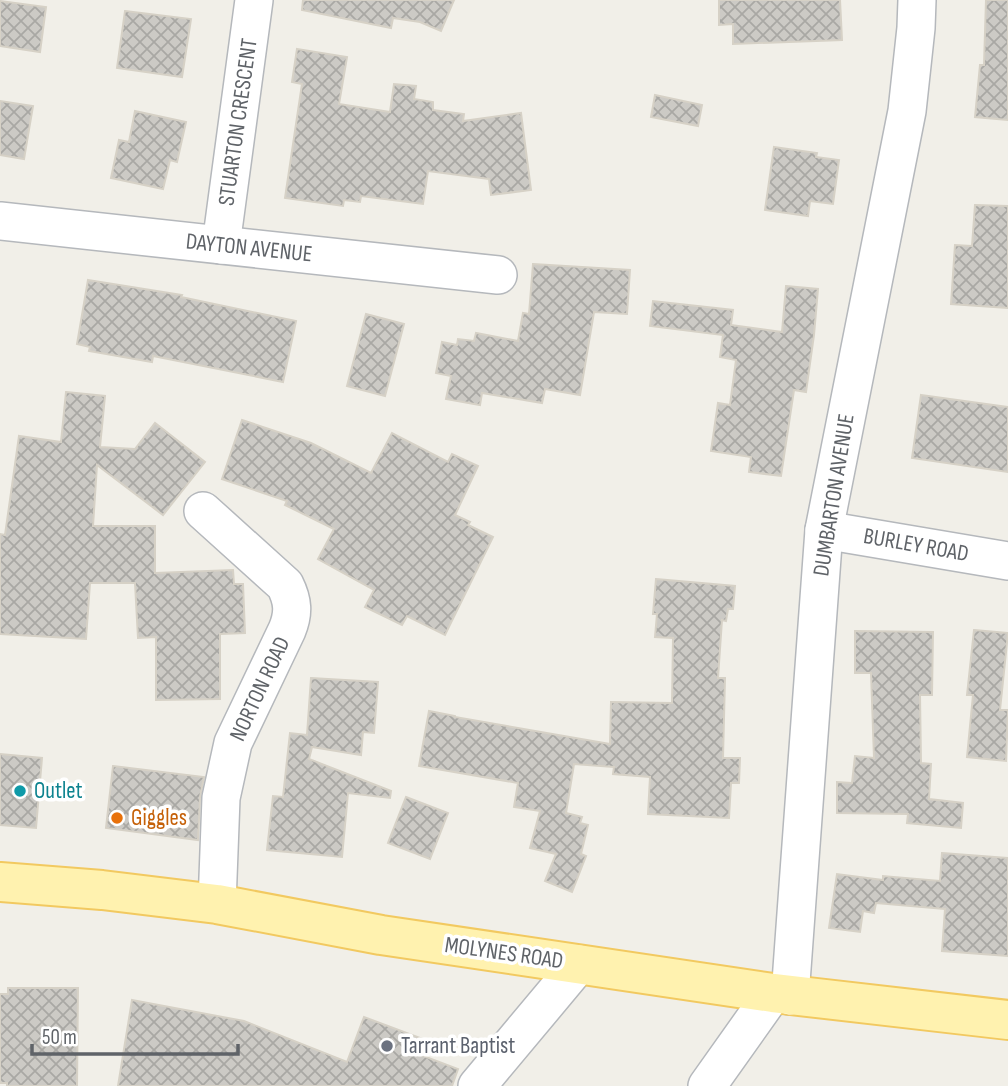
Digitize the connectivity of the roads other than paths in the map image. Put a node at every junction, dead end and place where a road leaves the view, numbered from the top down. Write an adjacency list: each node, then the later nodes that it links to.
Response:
1 (254, 0): 4 (street, STUARTON CRESCENT)
2 (917, 0): 7 (street, DUMBARTON AVENUE)
3 (0, 221): 4 (street, DAYTON AVENUE)
4 (221, 245): 5 (street, DAYTON AVENUE)
5 (498, 275)
6 (204, 511): 10 (street, NORTON ROAD)
7 (824, 530): 8 (street, BURLEY ROAD); 12 (street, DUMBARTON AVENUE)
8 (1008, 561)
9 (0, 882): 10 (main road, MOLYNES ROAD)
10 (217, 904): 11 (main road, MOLYNES ROAD)
11 (579, 964): 12 (main road, MOLYNES ROAD); 14 (street)
12 (781, 995): 13 (main road, MOLYNES ROAD); 15 (street)
13 (1008, 1020)
14 (477, 1086)
15 (708, 1086)

